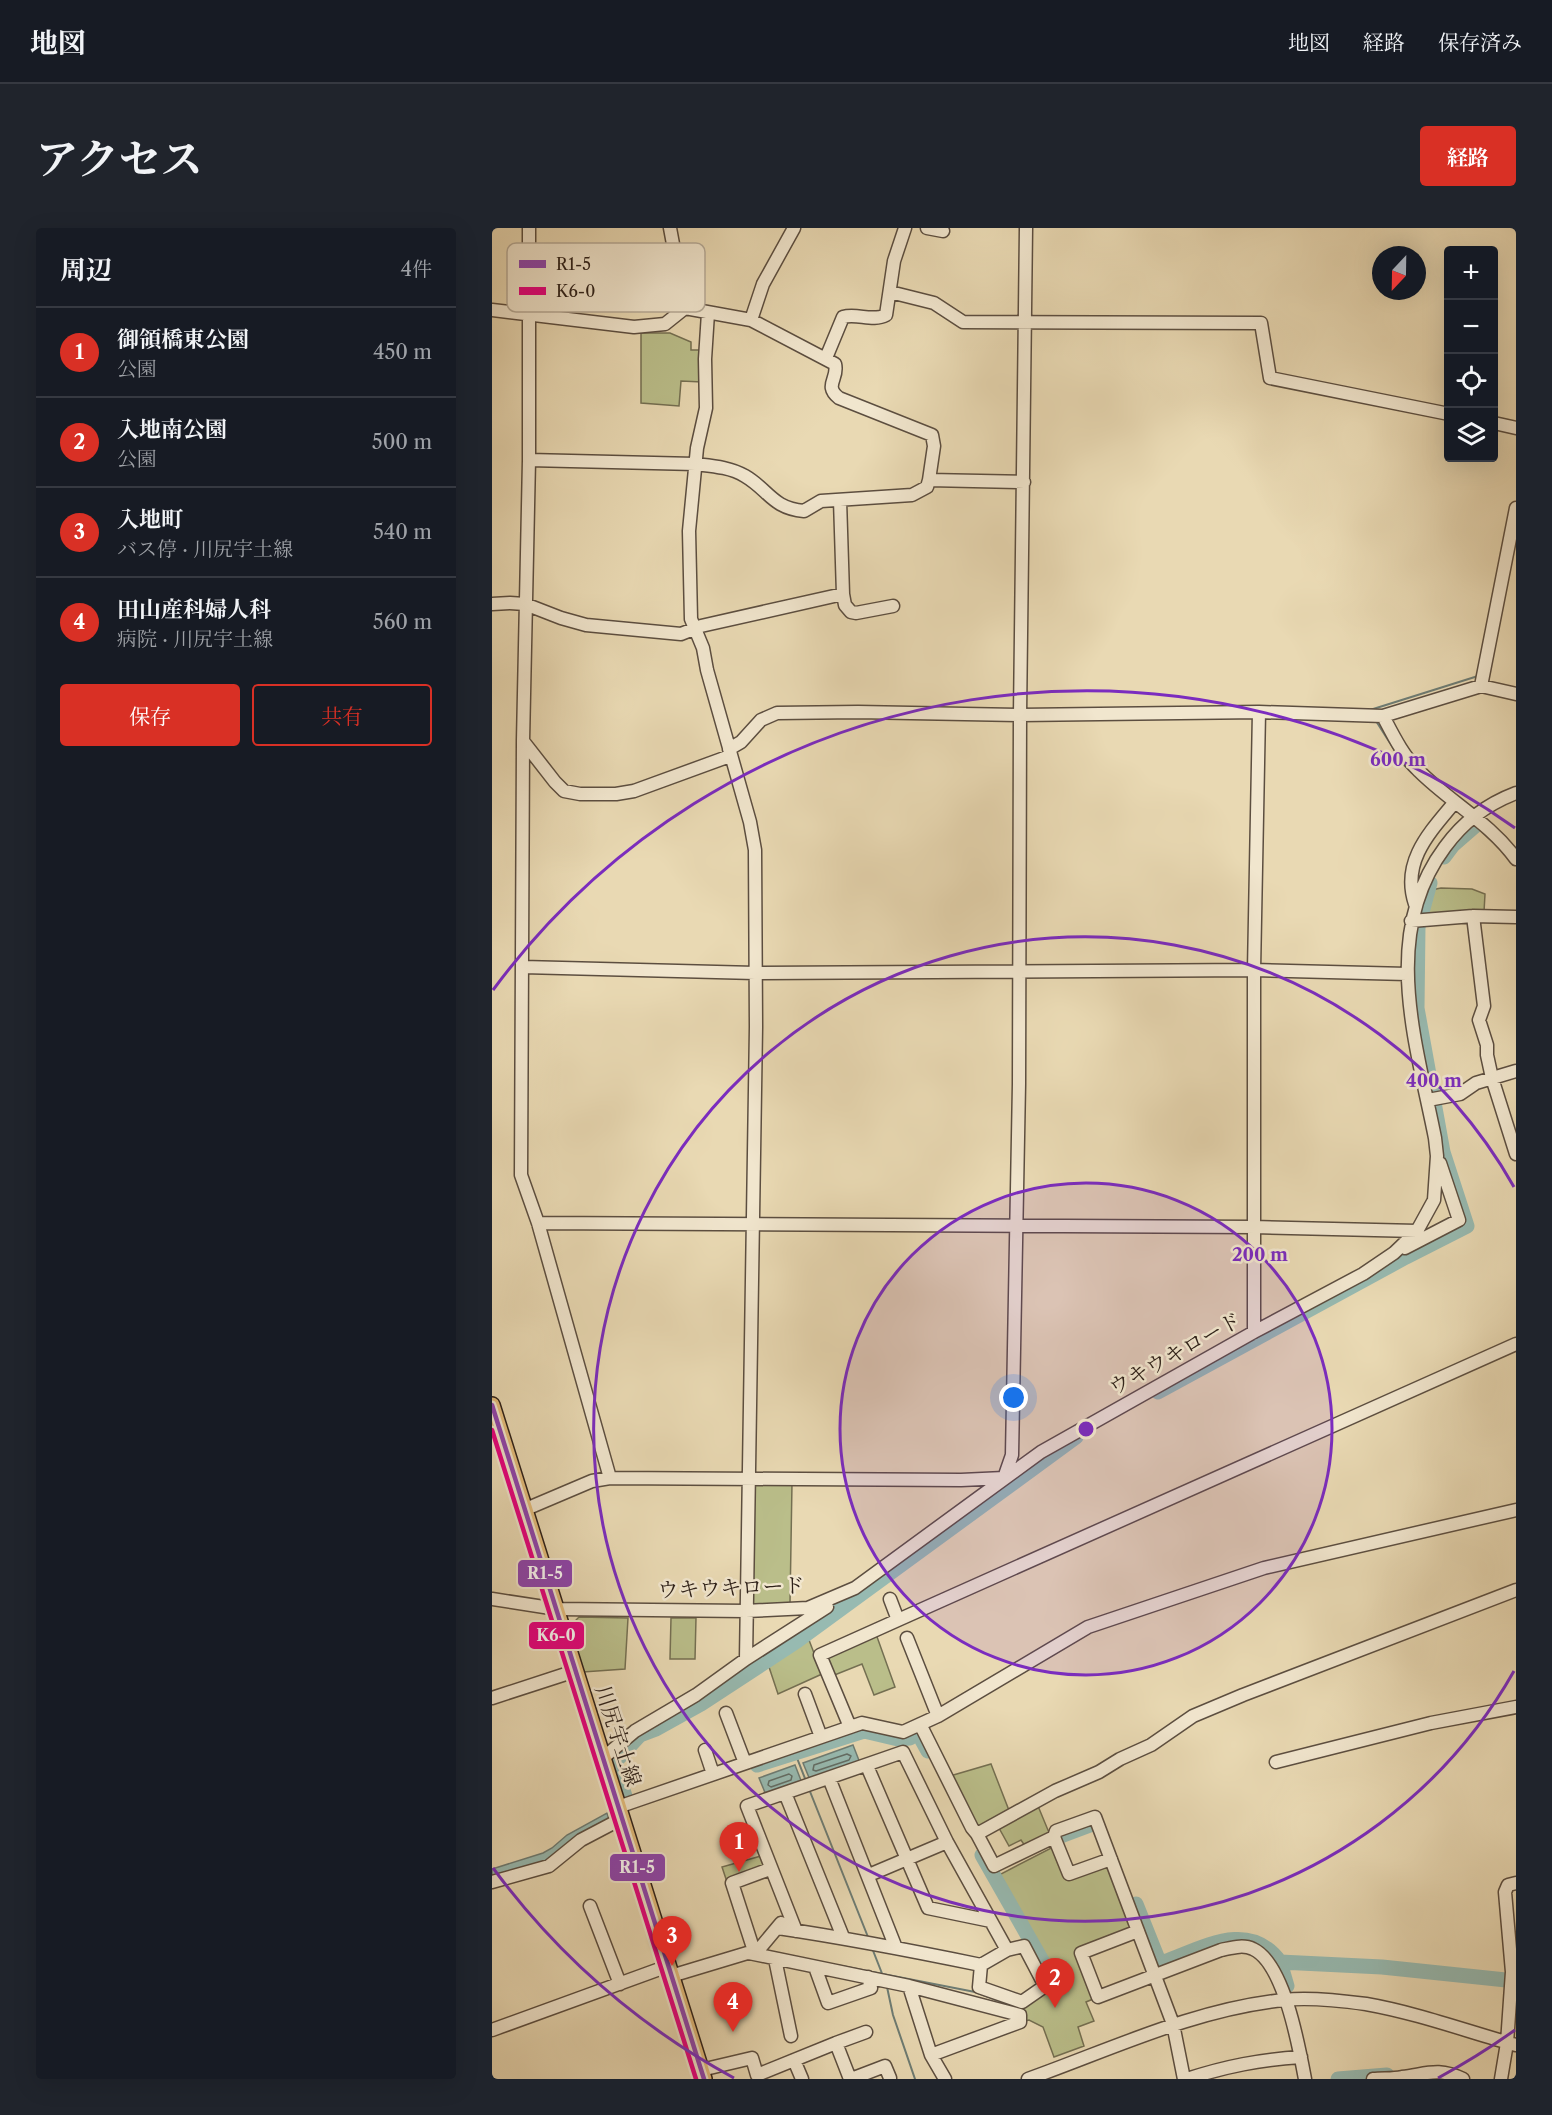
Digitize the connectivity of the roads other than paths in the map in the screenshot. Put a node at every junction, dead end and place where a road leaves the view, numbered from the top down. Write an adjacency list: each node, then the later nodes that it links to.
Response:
1 (530, 228): 8 (street)
2 (670, 228): 9 (street)
3 (794, 228): 18 (street)
4 (904, 228): 10 (street)
5 (927, 228): 7 (street)
6 (1026, 228): 19 (street)
7 (942, 231)
8 (530, 243)
9 (673, 243)
10 (890, 291): 19 (street); 20 (street)
11 (492, 310): 12 (street)
12 (507, 312)
13 (510, 312): 17 (street)
14 (680, 312): 17 (street)
15 (703, 312): 16 (street)
16 (708, 313): 18 (street); 25 (street)
17 (528, 314): 24 (street)
18 (751, 320): 20 (street)
19 (1025, 323): 21 (street); 27 (street)
20 (826, 358): 26 (street)
21 (1444, 413)
22 (1498, 424): 23 (street)
23 (1516, 428)
24 (529, 460): 25 (street); 32 (street)
25 (696, 464): 28 (street); 34 (street)
26 (929, 480): 27 (street); 28 (street)
27 (1024, 482): 38 (street)
28 (840, 500): 30 (street)
29 (1516, 508): 35 (street)
30 (843, 594): 33 (street); 34 (street)
31 (492, 604): 32 (street)
32 (525, 604): 34 (street); 40 (street)
33 (893, 606)
34 (696, 629): 41 (street)
35 (1481, 686): 36 (street); 39 (street)
36 (1516, 694)
37 (1259, 712): 38 (street); 39 (street); 52 (street)
38 (1020, 715): 41 (street); 51 (street)
39 (1383, 716): 43 (street)
40 (523, 741): 41 (street); 50 (street)
41 (729, 752): 53 (street)
42 (1516, 793): 44 (street, ウキウキロード)
43 (1454, 803): 44 (street); 46 (street)
44 (1474, 816): 45 (street); 46 (street, ウキウキロード)
45 (1516, 859)
46 (1415, 904): 49 (street, ウキウキロード)
47 (1473, 916): 48 (street); 49 (street); 56 (street)
48 (1516, 917)
49 (1411, 921): 54 (street, ウキウキロード)
50 (523, 967): 53 (street); 60 (street)
51 (1020, 970): 52 (street); 53 (street); 62 (street)
52 (1254, 970): 54 (street); 63 (street)
53 (755, 973): 61 (street)
54 (1407, 974): 57 (street, ウキウキロード)
55 (1516, 1071): 56 (street)
56 (1492, 1078): 57 (street); 58 (street)
57 (1428, 1100): 59 (street, ウキウキロード)
58 (1516, 1154)
59 (1437, 1156): 64 (street, ウキウキロード); 65 (street)
60 (538, 1223): 61 (street); 69 (street)
61 (752, 1225): 62 (street); 71 (street)
62 (1016, 1226): 63 (street); 70 (street)
63 (1254, 1227): 64 (street); 66 (street)
64 (1417, 1231): 65 (street, ウキウキロード)
65 (1394, 1253): 66 (street, ウキウキロード)
66 (1254, 1332): 70 (street, ウキウキロード)
67 (1516, 1344): 80 (street)
68 (492, 1405): 72 (main road, 川尻宇土線)
69 (610, 1478): 71 (street); 72 (street)
70 (1004, 1479): 71 (street); 74 (street, ウキウキロード)
71 (750, 1480): 79 (street)
72 (526, 1509): 78 (main road, 川尻宇土線)
73 (1516, 1510): 88 (street)
74 (855, 1588): 79 (street, ウキウキロード); 82 (street)
75 (1516, 1590): 101 (street)
76 (492, 1599): 78 (street, ウキウキロード)
77 (890, 1599): 80 (street)
78 (557, 1609): 79 (street, ウキウキロード); 83 (main road, 川尻宇土線)
79 (746, 1611): 82 (street)
80 (898, 1620): 90 (street)
81 (907, 1638): 88 (street)
82 (746, 1659): 93 (street)
83 (575, 1671): 85 (street); 93 (main road, 川尻宇土線)
84 (805, 1694): 91 (street)
85 (492, 1698)
86 (1516, 1707): 94 (street)
87 (726, 1713): 95 (street)
88 (938, 1716): 89 (street)
89 (921, 1726): 90 (street); 101 (street)
90 (850, 1727): 91 (street)
91 (821, 1737): 95 (street)
92 (705, 1750): 97 (street)
93 (603, 1758): 100 (main road, 川尻宇土線)
94 (1276, 1762)
95 (745, 1763): 97 (street)
96 (867, 1766): 98 (street); 103 (street); 104 (street)
97 (714, 1774): 100 (street)
98 (829, 1778): 99 (street); 107 (street)
99 (785, 1794): 106 (street); 116 (street)
100 (620, 1813): 108 (street); 123 (main road, 川尻宇土線)
101 (977, 1834): 102 (street)
102 (1054, 1837): 105 (street); 105 (street)
103 (947, 1842): 104 (street); 112 (street)
104 (907, 1858): 107 (street); 112 (street)
105 (1111, 1859): 115 (street)
106 (770, 1869): 111 (street); 119 (street)
107 (869, 1875): 117 (street)
108 (492, 1882)
109 (1516, 1883): 134 (street)
110 (590, 1906): 126 (street)
111 (787, 1911): 113 (street); 114 (street)
112 (991, 1922): 118 (street)
113 (778, 1928): 114 (street); 119 (street)
114 (796, 1930): 116 (street)
115 (1138, 1932): 124 (street); 124 (street)
116 (843, 1937): 117 (street)
117 (896, 1948): 121 (street)
118 (1007, 1950): 121 (street); 121 (street)
119 (752, 1952): 120 (street); 123 (street)
120 (775, 1959): 122 (street); 132 (street)
121 (981, 1965)
122 (814, 1967): 125 (street); 125 (street)
123 (670, 1971): 126 (street); 138 (main road, 川尻宇土線)
124 (1155, 1974): 128 (street); 129 (street)
125 (867, 1977): 127 (street)
126 (620, 1984): 130 (street)
127 (909, 1986): 135 (street); 135 (street)
128 (1286, 1999): 129 (street); 134 (street); 136 (street)
129 (1173, 2024): 143 (street); 144 (street)
130 (492, 2030)
131 (866, 2032): 133 (street)
132 (792, 2036)
133 (836, 2043): 137 (street); 141 (street)
134 (1512, 2044): 148 (street)
135 (931, 2055): 142 (street)
136 (1301, 2057): 144 (street); 145 (street)
137 (794, 2060): 138 (street); 140 (street)
138 (703, 2074)
139 (890, 2078): 141 (street)
140 (802, 2079)
141 (851, 2079)
142 (945, 2079)
143 (1028, 2079)
144 (1186, 2079)
145 (1305, 2079)
146 (1373, 2079): 147 (street)
147 (1463, 2079)
148 (1502, 2079)

